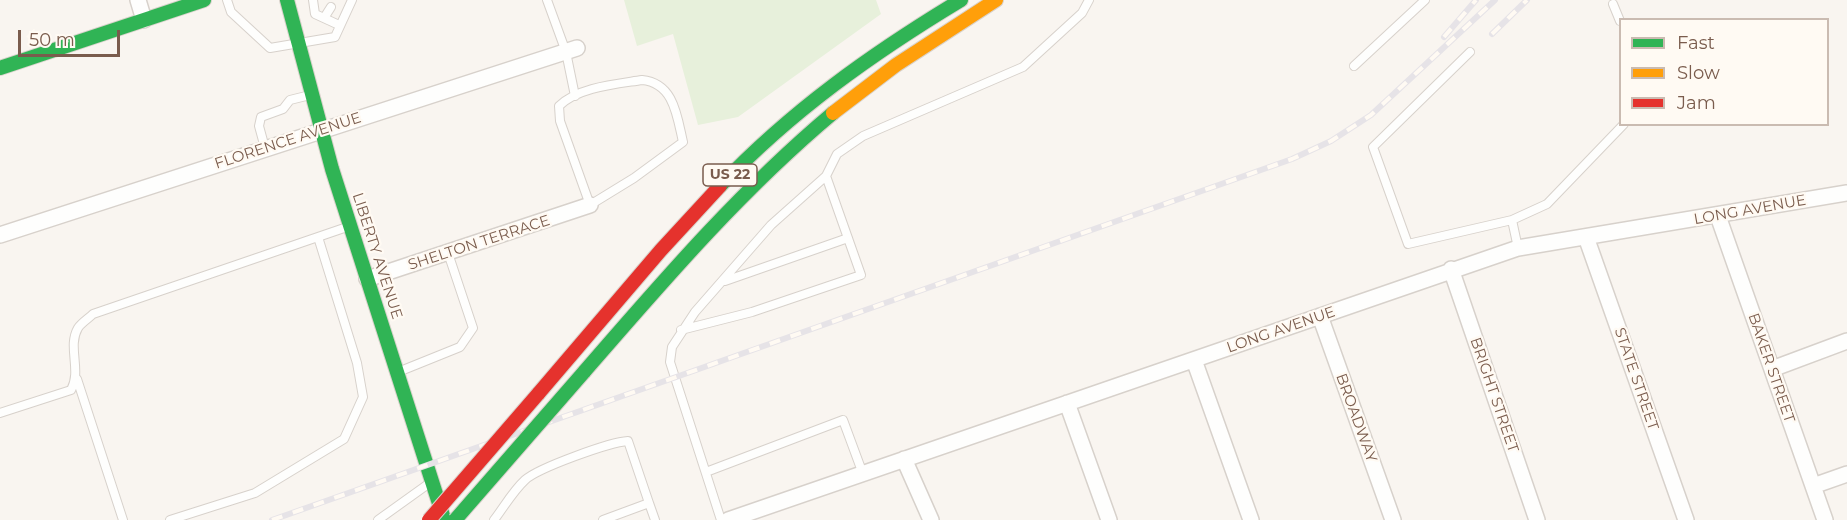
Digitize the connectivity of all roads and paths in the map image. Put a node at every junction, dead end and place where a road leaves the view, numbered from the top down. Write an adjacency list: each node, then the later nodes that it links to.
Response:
1 (138, 0): 16 (street)
2 (204, 0): 16 (main road)
3 (227, 0): 18 (lane)
4 (287, 0): 18 (main road, LIBERTY AVENUE)
5 (313, 0): 14 (lane)
6 (352, 0): 17 (lane)
7 (547, 0): 19 (lane)
8 (996, 0): 65 (main road, US 22, bridge)
9 (1089, 0): 28 (lane)
10 (1425, 0): 21 (lane)
11 (956, 1): 63 (main road, US 22, bridge)
12 (1613, 4): 15 (lane)
13 (331, 7): 14 (lane)
14 (324, 18): 17 (lane)
15 (1619, 19)
16 (144, 20): 22 (main road)
17 (339, 25): 18 (lane)
18 (298, 41): 23 (main road, LIBERTY AVENUE)
19 (571, 50): 24 (lane); 26 (street, FLORENCE AVENUE)
20 (1470, 52): 32 (lane)
21 (1354, 66)
22 (0, 68)
23 (312, 95): 26 (main road, LIBERTY AVENUE); 27 (lane)
24 (575, 96): 30 (lane); 30 (lane)
25 (1622, 126): 32 (lane)
26 (322, 130): 27 (street, FLORENCE AVENUE); 33 (main road, LIBERTY AVENUE)
27 (265, 148): 34 (street, FLORENCE AVENUE)
28 (826, 176): 37 (lane); 42 (lane)
29 (1847, 193): 31 (street, LONG AVENUE)
30 (590, 205): 39 (street, SHELTON TERRACE)
31 (1718, 216): 36 (street, LONG AVENUE); 47 (street, BAKER STREET)
32 (1512, 220): 38 (lane)
33 (350, 226): 35 (lane); 41 (main road, LIBERTY AVENUE)
34 (0, 235)
35 (318, 237): 49 (lane); 61 (lane)
36 (1586, 237): 38 (street, LONG AVENUE); 76 (street, STATE STREET)
37 (848, 238): 42 (lane); 44 (lane)
38 (1518, 248): 40 (street, LONG AVENUE)
39 (448, 253): 41 (street, SHELTON TERRACE); 48 (lane)
40 (1451, 269): 43 (street, LONG AVENUE); 75 (street, BRIGHT STREET)
41 (367, 279): 48 (main road, LIBERTY AVENUE)
42 (724, 281): 44 (lane)
43 (1320, 316): 46 (street, LONG AVENUE); 74 (street, BROADWAY)
44 (681, 330): 53 (lane)
45 (1847, 341): 47 (street)
46 (1194, 360): 50 (street, LONG AVENUE); 73 (street)
47 (1772, 369): 57 (street, BAKER STREET)
48 (397, 372): 56 (main road, LIBERTY AVENUE)
49 (77, 379): 51 (lane); 60 (lane)
50 (1067, 404): 52 (street, LONG AVENUE); 72 (street)
51 (0, 412)
52 (904, 459): 54 (street, LONG AVENUE); 71 (street)
53 (706, 472): 54 (lane); 69 (lane)
54 (863, 474): 59 (street, LONG AVENUE)
55 (1847, 474): 57 (street)
56 (432, 482): 62 (lane); 64 (main road, LIBERTY AVENUE)
57 (1813, 486): 77 (street, BAKER STREET)
58 (649, 503): 66 (lane); 67 (lane); 68 (lane)
59 (760, 515): 70 (street, LONG AVENUE)
60 (123, 520)
61 (170, 520)
62 (378, 520)
63 (429, 520)
64 (444, 520)
65 (455, 520)
66 (494, 520)
67 (603, 520)
68 (655, 520)
69 (721, 520)
70 (728, 520)
71 (931, 520)
72 (1109, 520)
73 (1251, 520)
74 (1393, 520)
75 (1537, 520)
76 (1686, 520)
77 (1825, 520)

